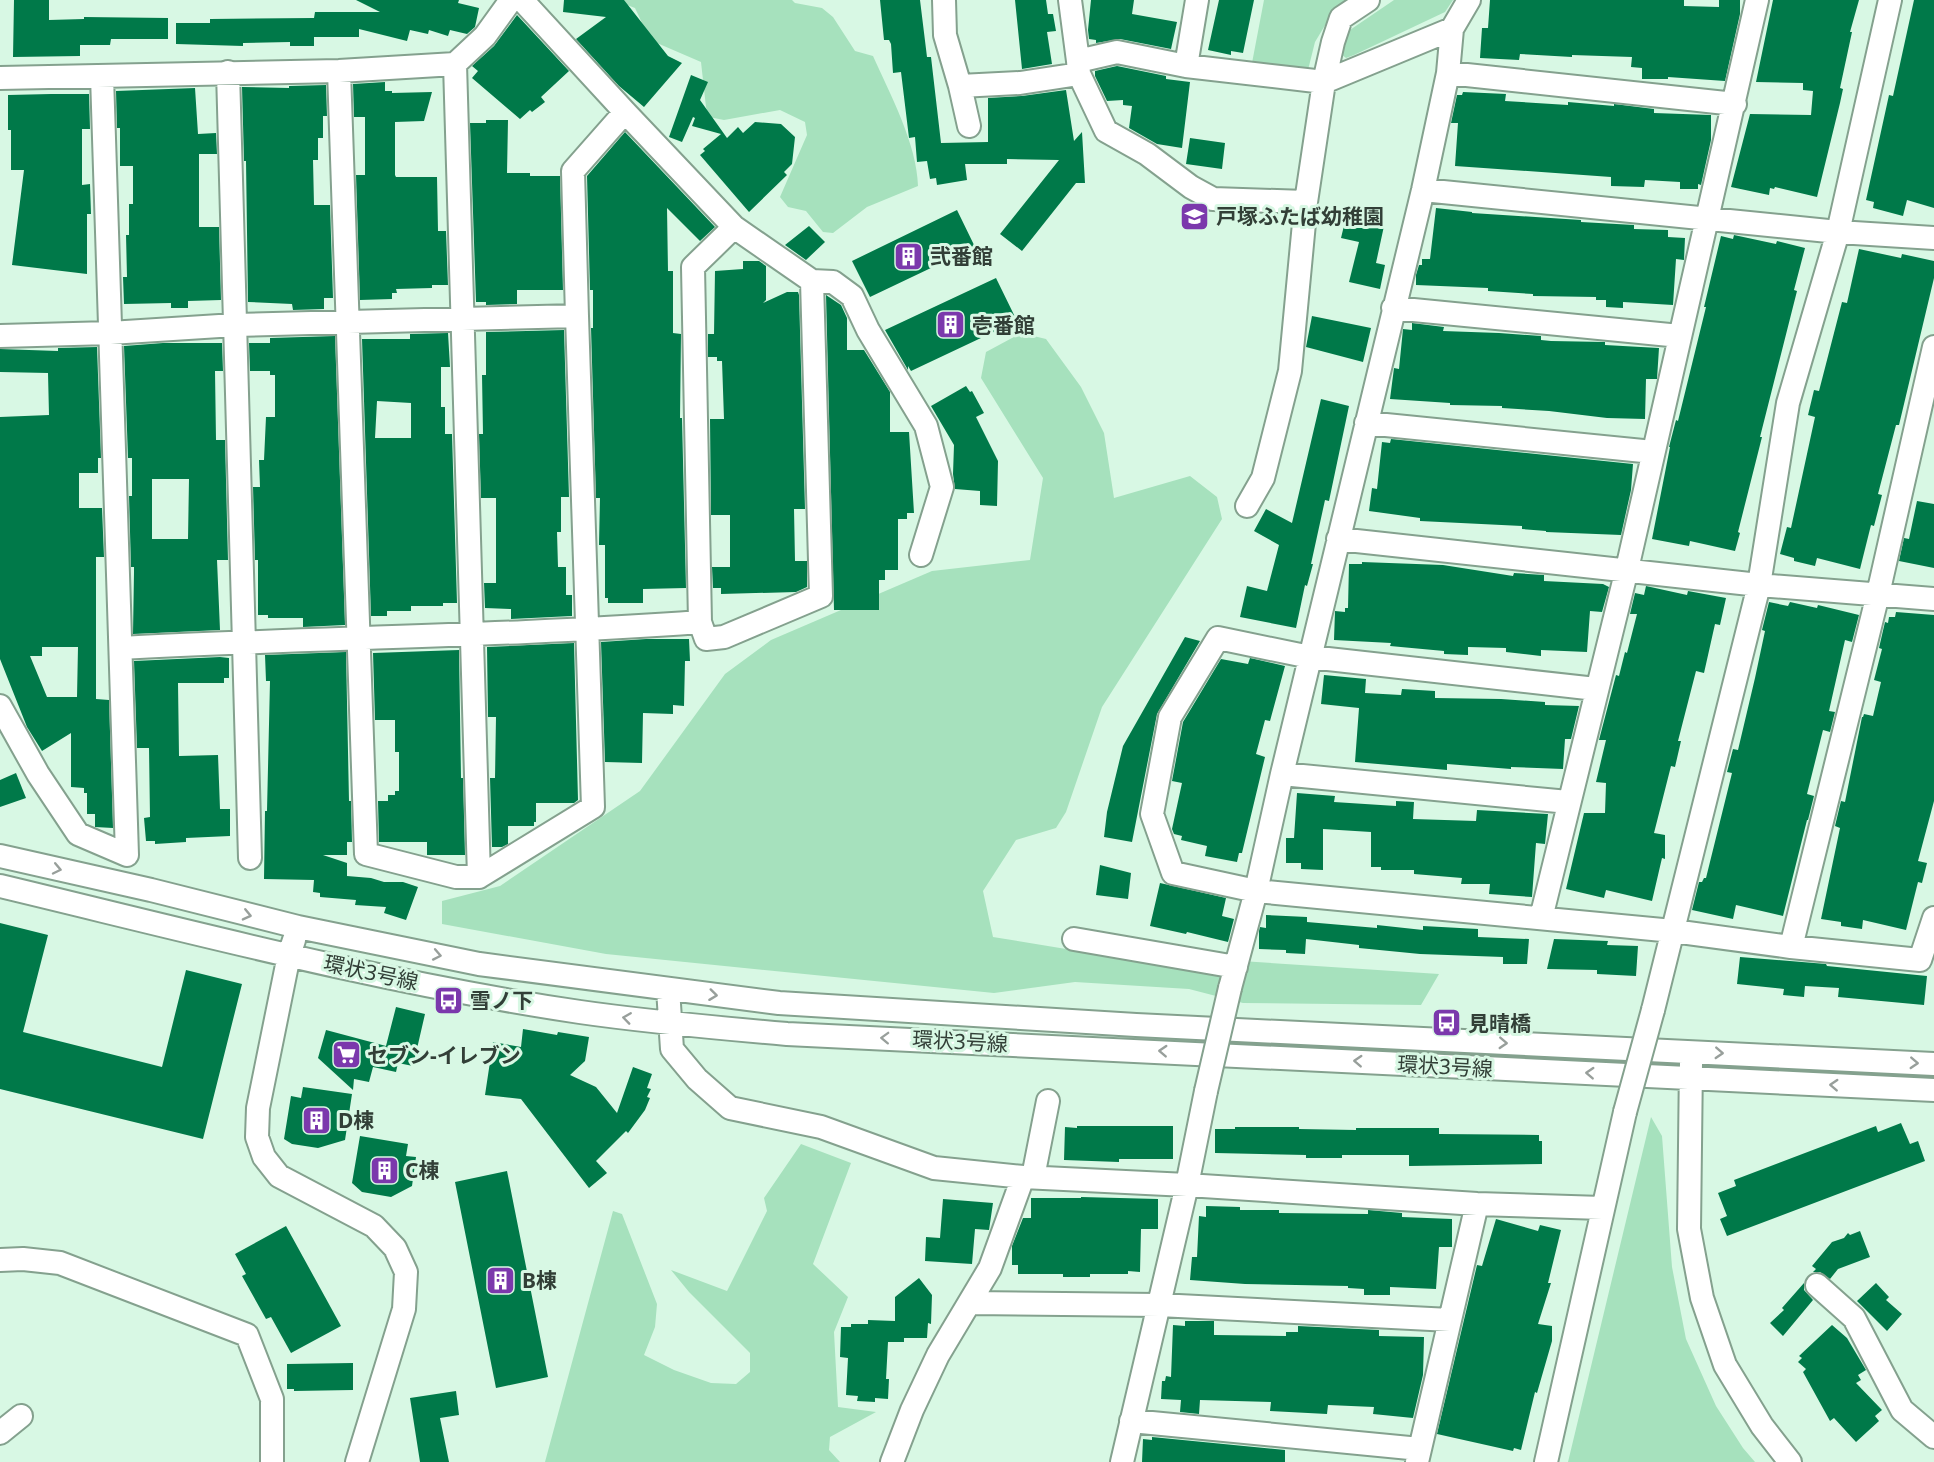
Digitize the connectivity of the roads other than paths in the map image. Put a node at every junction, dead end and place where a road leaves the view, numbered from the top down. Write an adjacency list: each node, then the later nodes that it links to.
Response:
1 (944, 0): 19 (street)
2 (1070, 0): 12 (street)
3 (1197, 0): 11 (street)
4 (1368, 0): 18 (street)
5 (1469, 0): 9 (street)
6 (1757, 0): 20 (street)
7 (1890, 0): 27 (street)
8 (507, 2): 10 (street); 21 (street)
9 (1452, 29): 15 (street); 18 (street)
10 (454, 64): 13 (street); 32 (street)
11 (1186, 66): 12 (street); 18 (street)
12 (1079, 67): 19 (street); 24 (street)
13 (339, 71): 14 (street); 33 (street)
14 (228, 72): 16 (street); 34 (street)
15 (1448, 73): 20 (street); 23 (street)
16 (102, 76): 17 (street); 35 (street)
17 (0, 78)
18 (1324, 82): 24 (street)
19 (960, 86): 22 (street)
20 (1735, 104): 25 (street)
21 (625, 112): 26 (street); 31 (street)
22 (969, 126)
23 (1423, 190): 25 (street); 30 (street)
24 (1306, 202): 41 (street)
25 (1708, 219): 27 (street); 37 (street)
26 (734, 227): 29 (street); 48 (street)
27 (1838, 232): 28 (street); 45 (street)
28 (1934, 238)
29 (812, 281): 43 (street); 48 (street)
30 (1394, 308): 37 (street); 39 (street)
31 (577, 316): 32 (street); 49 (street)
32 (463, 318): 33 (street); 50 (street)
33 (347, 322): 34 (street); 51 (street)
34 (235, 325): 35 (street); 52 (street)
35 (110, 333): 36 (street); 53 (street)
36 (0, 336)
37 (1680, 336): 40 (street)
38 (1934, 346): 46 (street)
39 (1366, 423): 40 (street); 42 (street)
40 (1653, 452): 44 (street)
41 (1247, 506)
42 (1338, 539): 44 (street); 54 (street)
43 (921, 555)
44 (1627, 569): 45 (street); 55 (street)
45 (1759, 585): 46 (street); 67 (street)
46 (1878, 594): 47 (street); 69 (street)
47 (1934, 599)
48 (700, 622): 49 (street)
49 (586, 630): 50 (street); 61 (street)
50 (472, 635): 51 (street); 61 (street)
51 (358, 638): 52 (street); 61 (street)
52 (244, 642): 53 (street); 60 (street)
53 (121, 648): 56 (street)
54 (1310, 657): 55 (street); 57 (street); 63 (street)
55 (1596, 689): 58 (street)
56 (0, 706)
57 (1282, 774): 58 (street); 63 (street)
58 (1568, 802): 64 (street)
59 (0, 856): 66 (street, 環状3号線, one-way to 66)
60 (250, 858)
61 (479, 877)
62 (0, 886): 70 (street, 環状3号線)
63 (1256, 891): 64 (street); 71 (street)
64 (1541, 918): 67 (street)
65 (1934, 918): 69 (street)
66 (298, 927): 70 (street); 72 (street, 環状3号線, one-way to 72)
67 (1673, 931): 69 (street); 82 (street, bridge)
68 (1074, 939): 71 (street)
69 (1791, 947)
70 (289, 955): 73 (street, 環状3号線, one-way to 70); 94 (street)
71 (1233, 977): 80 (street, bridge)
72 (668, 989): 73 (street); 74 (street, 環状3号線, one-way to 74)
73 (670, 1024): 76 (street, 環状3号線, one-way to 73); 79 (street)
74 (1691, 1052): 75 (street, 環状3号線, one-way to 75); 76 (street)
75 (1934, 1064)
76 (1691, 1078): 77 (street, 環状3号線, one-way to 76); 98 (street)
77 (1934, 1090)
78 (1048, 1101): 79 (street)
79 (1028, 1177): 80 (street); 85 (street)
80 (1187, 1185): 81 (street); 86 (street)
81 (1477, 1204): 82 (street); 87 (street)
82 (1602, 1208): 97 (street)
83 (0, 1260): 93 (street)
84 (1817, 1285): 91 (street)
85 (970, 1303): 86 (street); 95 (street)
86 (1159, 1305): 87 (street); 89 (street)
87 (1450, 1320): 92 (street)
88 (21, 1416): 90 (street)
89 (1131, 1420): 92 (street); 96 (street)
90 (0, 1433)
91 (1934, 1437)
92 (1418, 1456)
93 (272, 1462)
94 (357, 1462)
95 (892, 1462)
96 (1122, 1462)
97 (1545, 1462)
98 (1790, 1462)

